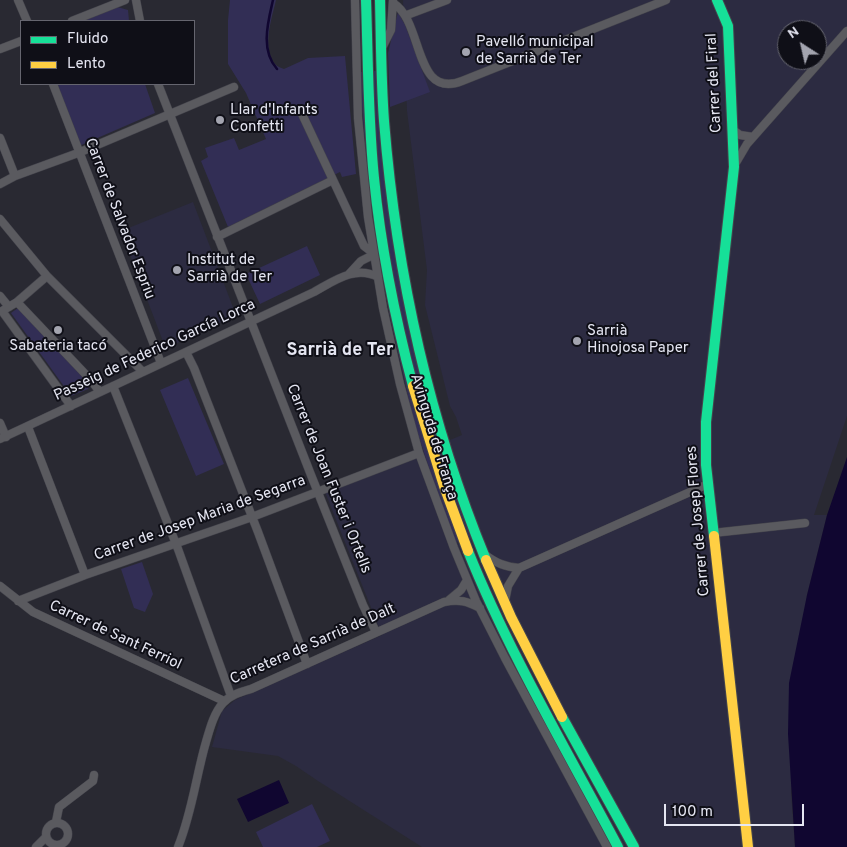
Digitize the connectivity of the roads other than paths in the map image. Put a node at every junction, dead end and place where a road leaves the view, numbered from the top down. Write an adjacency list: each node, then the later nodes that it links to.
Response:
1 (18, 0): 12 (street)
2 (136, 0): 14 (street)
3 (354, 0): 34 (street, Avinguda de França)
4 (366, 0): 78 (main road, Avinguda de França)
5 (380, 0): 17 (main road, Avinguda de França)
6 (447, 0): 11 (street)
7 (666, 0): 11 (street)
8 (717, 0): 24 (main road, Carrer del Firal)
9 (122, 1): 13 (street)
10 (393, 2): 11 (street); 17 (street)
11 (407, 15)
12 (27, 20)
13 (74, 20)
14 (140, 20)
15 (847, 31): 26 (street, Carrer de Josep Flores)
16 (20, 41): 18 (street)
17 (382, 48): 58 (main road, Avinguda de França)
18 (0, 49)
19 (52, 85): 27 (street, Carrer de Salvador Espriu)
20 (158, 85): 22 (street, Carrer de Joan Fuster i Ortells)
21 (234, 88): 22 (street)
22 (169, 114): 27 (street); 33 (street, Carrer de Joan Fuster i Ortells)
23 (302, 114): 30 (street)
24 (733, 130): 26 (street); 28 (main road, Carrer del Firal)
25 (0, 138): 29 (street)
26 (753, 138): 28 (street, Carrer de Josep Flores)
27 (78, 153): 29 (street); 43 (street, Carrer de Salvador Espriu)
28 (734, 167): 52 (main road, Carrer de Josep Flores)
29 (15, 176): 31 (street)
30 (333, 180): 33 (street); 34 (street)
31 (0, 184)
32 (0, 219): 36 (street)
33 (217, 238): 41 (street, Carrer de Joan Fuster i Ortells)
34 (373, 254): 35 (street, Passeig de Federico García Lorca); 37 (street, Avinguda de França)
35 (349, 274): 37 (street, Passeig de Federico García Lorca); 41 (street, Passeig de Federico García Lorca)
36 (47, 276): 39 (street); 44 (street)
37 (378, 276): 51 (street, Avinguda de França)
38 (0, 296): 40 (street)
39 (17, 302): 40 (street); 46 (street)
40 (9, 307): 47 (street)
41 (251, 320): 42 (street, Passeig de Federico García Lorca); 53 (street, Carrer de Joan Fuster i Ortells)
42 (186, 352): 43 (street, Passeig de Federico García Lorca); 54 (street)
43 (161, 364): 44 (street, Passeig de Federico García Lorca)
44 (143, 372): 45 (street, Passeig de Federico García Lorca)
45 (113, 386): 46 (street, Passeig de Federico García Lorca); 57 (street)
46 (100, 392): 47 (street, Passeig de Federico García Lorca)
47 (71, 406): 49 (street, Passeig de Federico García Lorca)
48 (0, 423): 50 (street)
49 (28, 427): 50 (street, Passeig de Federico García Lorca); 60 (street)
50 (3, 438)
51 (419, 453): 53 (street, Carrer de Josep Maria de Segarra); 61 (street, Avinguda de França)
52 (708, 484): 56 (main road, Carrer de Josep Flores); 59 (street)
53 (317, 492): 54 (street, Carrer de Josep Maria de Segarra); 67 (street, Carrer de Joan Fuster i Ortells)
54 (252, 517): 57 (street, Carrer de Josep Maria de Segarra); 68 (street)
55 (805, 523): 56 (street)
56 (713, 533): 80 (main road, Carrer de Josep Flores)
57 (175, 544): 60 (street, Carrer de Josep Maria de Segarra); 69 (street)
58 (484, 554): 59 (street); 64 (main road, Avinguda de França)
59 (519, 568): 64 (street)
60 (85, 575): 63 (street, Carrer de Josep Maria de Segarra)
61 (467, 580): 65 (street, Carretera de Sarrià de Dalt); 66 (street, Avinguda de França)
62 (0, 586): 63 (street, Carrer de Sant Ferriol)
63 (18, 601): 70 (street, Carrer de Sant Ferriol)
64 (505, 601): 79 (main road, Avinguda de França)
65 (445, 602): 66 (street, Carretera de Sarrià de Dalt); 67 (street, Carretera de Sarrià de Dalt)
66 (480, 609): 77 (street, Avinguda de França)
67 (376, 632): 68 (street, Carretera de Sarrià de Dalt)
68 (307, 664): 69 (street, Carretera de Sarrià de Dalt)
69 (231, 696): 70 (street, Carretera de Sarrià de Dalt)
70 (224, 701): 76 (street, Carretera de Sarrià de Dalt)
71 (94, 775): 72 (street)
72 (56, 822): 73 (street); 74 (street)
73 (46, 837): 74 (street); 75 (street)
74 (62, 846)
75 (36, 847)
76 (178, 847)
77 (607, 847)
78 (618, 847)
79 (634, 847)
80 (748, 847)

